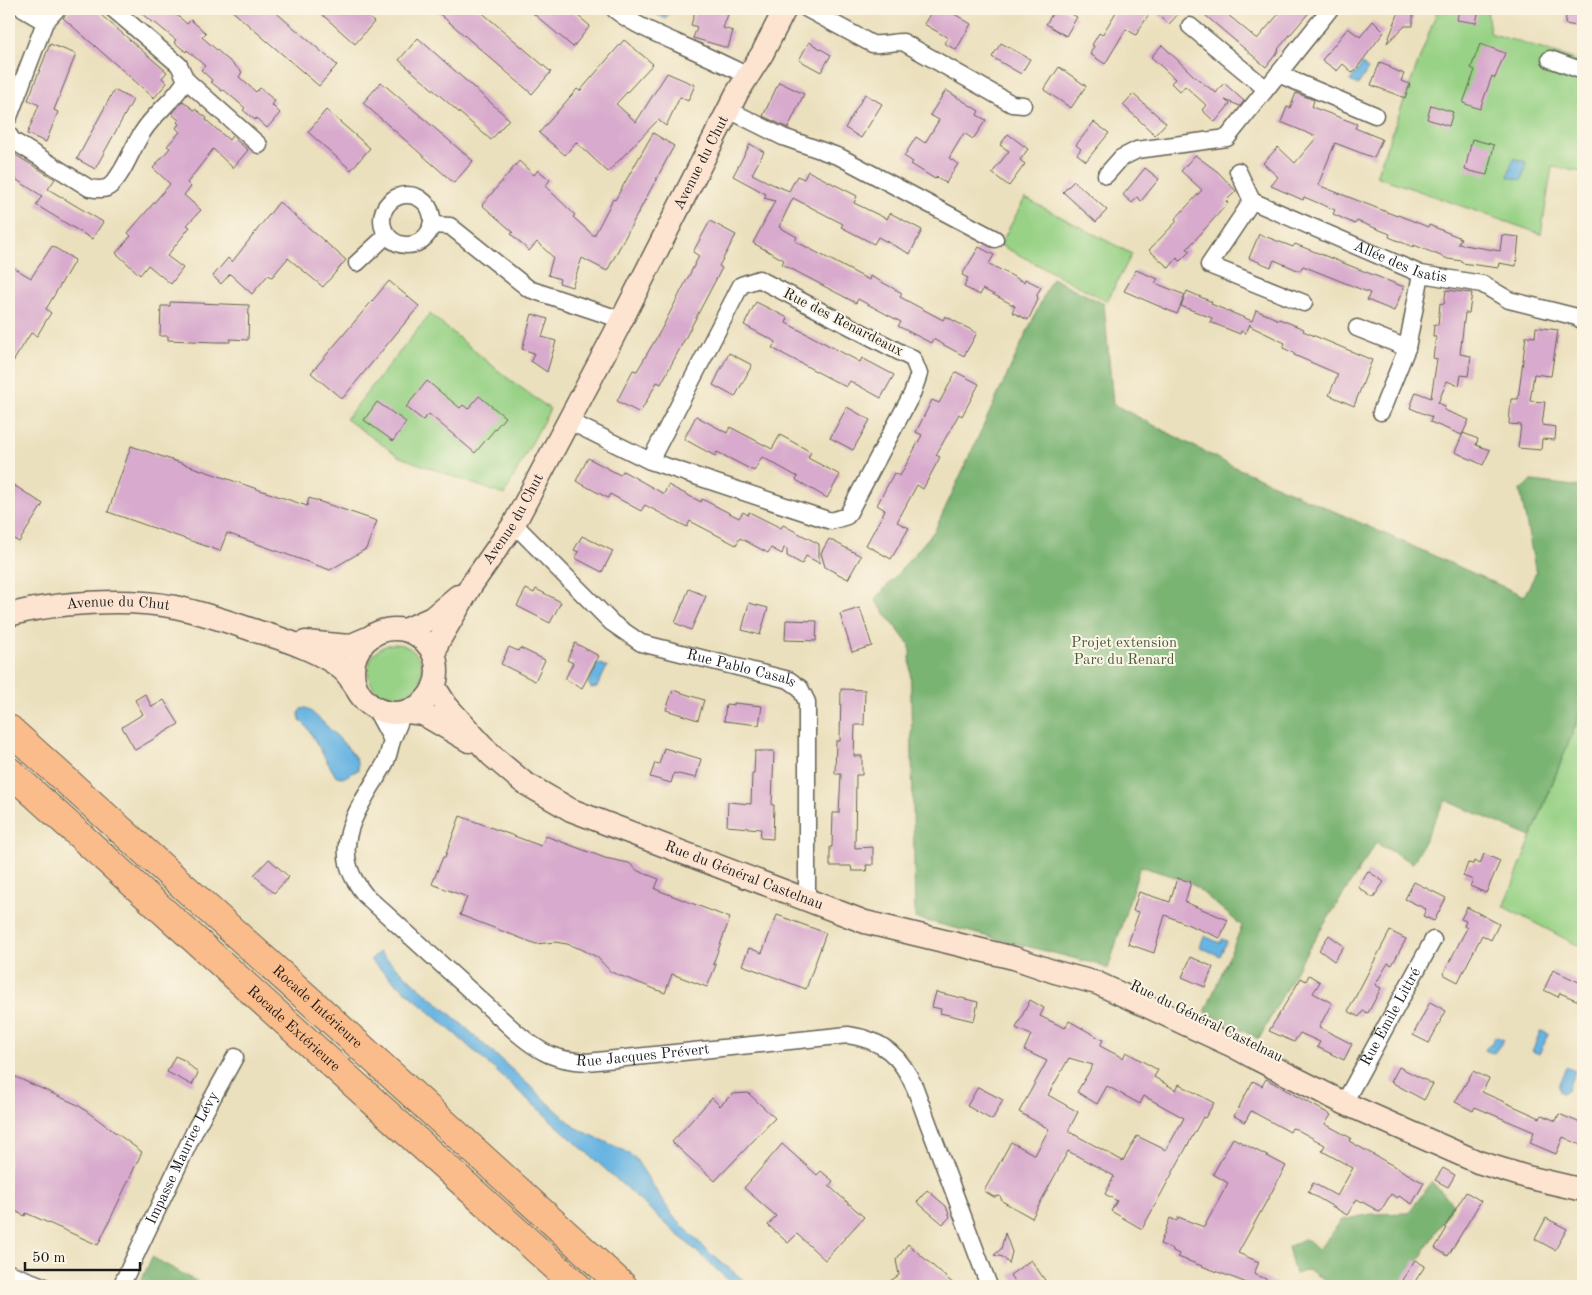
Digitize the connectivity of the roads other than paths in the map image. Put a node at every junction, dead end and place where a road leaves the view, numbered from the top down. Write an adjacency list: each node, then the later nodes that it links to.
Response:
1 (23, 9): 8 (street)
2 (57, 9): 8 (street)
3 (113, 9): 14 (street)
4 (614, 9): 13 (street)
5 (785, 9): 13 (street, Avenue du Chut)
6 (807, 9): 16 (street)
7 (1330, 9): 12 (street)
8 (45, 22): 19 (street)
9 (1190, 26): 15 (street)
10 (1550, 59): 11 (street)
11 (1583, 71)
12 (1278, 74): 15 (street); 18 (street)
13 (748, 76): 17 (street, Avenue du Chut)
14 (186, 80): 20 (street); 21 (street)
15 (1265, 88): 23 (street)
16 (1023, 106)
17 (729, 110): 27 (street); 31 (street, Avenue du Chut)
18 (1375, 115)
19 (9, 117)
20 (9, 135)
21 (259, 145)
22 (1238, 171): 24 (street)
23 (1106, 175)
24 (1252, 202): 29 (street, Allée des Isatis); 30 (street)
25 (431, 225): 26 (street); 26 (street); 31 (street)
26 (387, 235): 28 (street)
27 (995, 239)
28 (357, 263)
29 (1421, 274): 32 (street, Allée des Isatis); 34 (street)
30 (1304, 303)
31 (622, 320): 36 (street, Avenue du Chut)
32 (1583, 321)
33 (1357, 328): 34 (street)
34 (1407, 348): 35 (street)
35 (1381, 412)
36 (569, 421): 37 (street, Rue des Renardeaux); 38 (street, Avenue du Chut)
37 (650, 461): 37 (street, Rue des Renardeaux)
38 (514, 524): 39 (street, Avenue du Chut); 53 (street, Rue Pablo Casals)
39 (472, 584): 41 (street, Avenue du Chut); 44 (street, Avenue du Chut)
40 (9, 615): 43 (street, Avenue du Chut)
41 (405, 630): 42 (street); 44 (street)
42 (368, 638): 43 (street, Avenue du Chut); 45 (street)
43 (284, 639): 45 (street, Avenue du Chut)
44 (434, 654): 46 (street)
45 (354, 684): 47 (street)
46 (434, 686): 48 (street); 51 (street, Rue du Général Castelnau)
47 (376, 710): 48 (street); 50 (street)
48 (405, 713): 50 (street, Rue Jacques Prévert); 51 (street, Rue du Général Castelnau)
49 (9, 729): 62 (highway, Rocade Intérieure)
50 (392, 740): 63 (street, Rue Jacques Prévert)
51 (491, 755): 53 (street, Rue du Général Castelnau)
52 (9, 771): 61 (highway, Rocade Extérieure)
53 (807, 900): 56 (street, Rue du Général Castelnau)
54 (1433, 940): 56 (street, Rue Émile Littré)
55 (235, 1057): 60 (street, Impasse Maurice Lévy)
56 (1346, 1098): 57 (street, Rue du Général Castelnau)
57 (1583, 1190)
58 (9, 1273): 59 (street)
59 (43, 1286)
60 (121, 1286)
61 (577, 1286)
62 (623, 1286)
63 (989, 1286)

